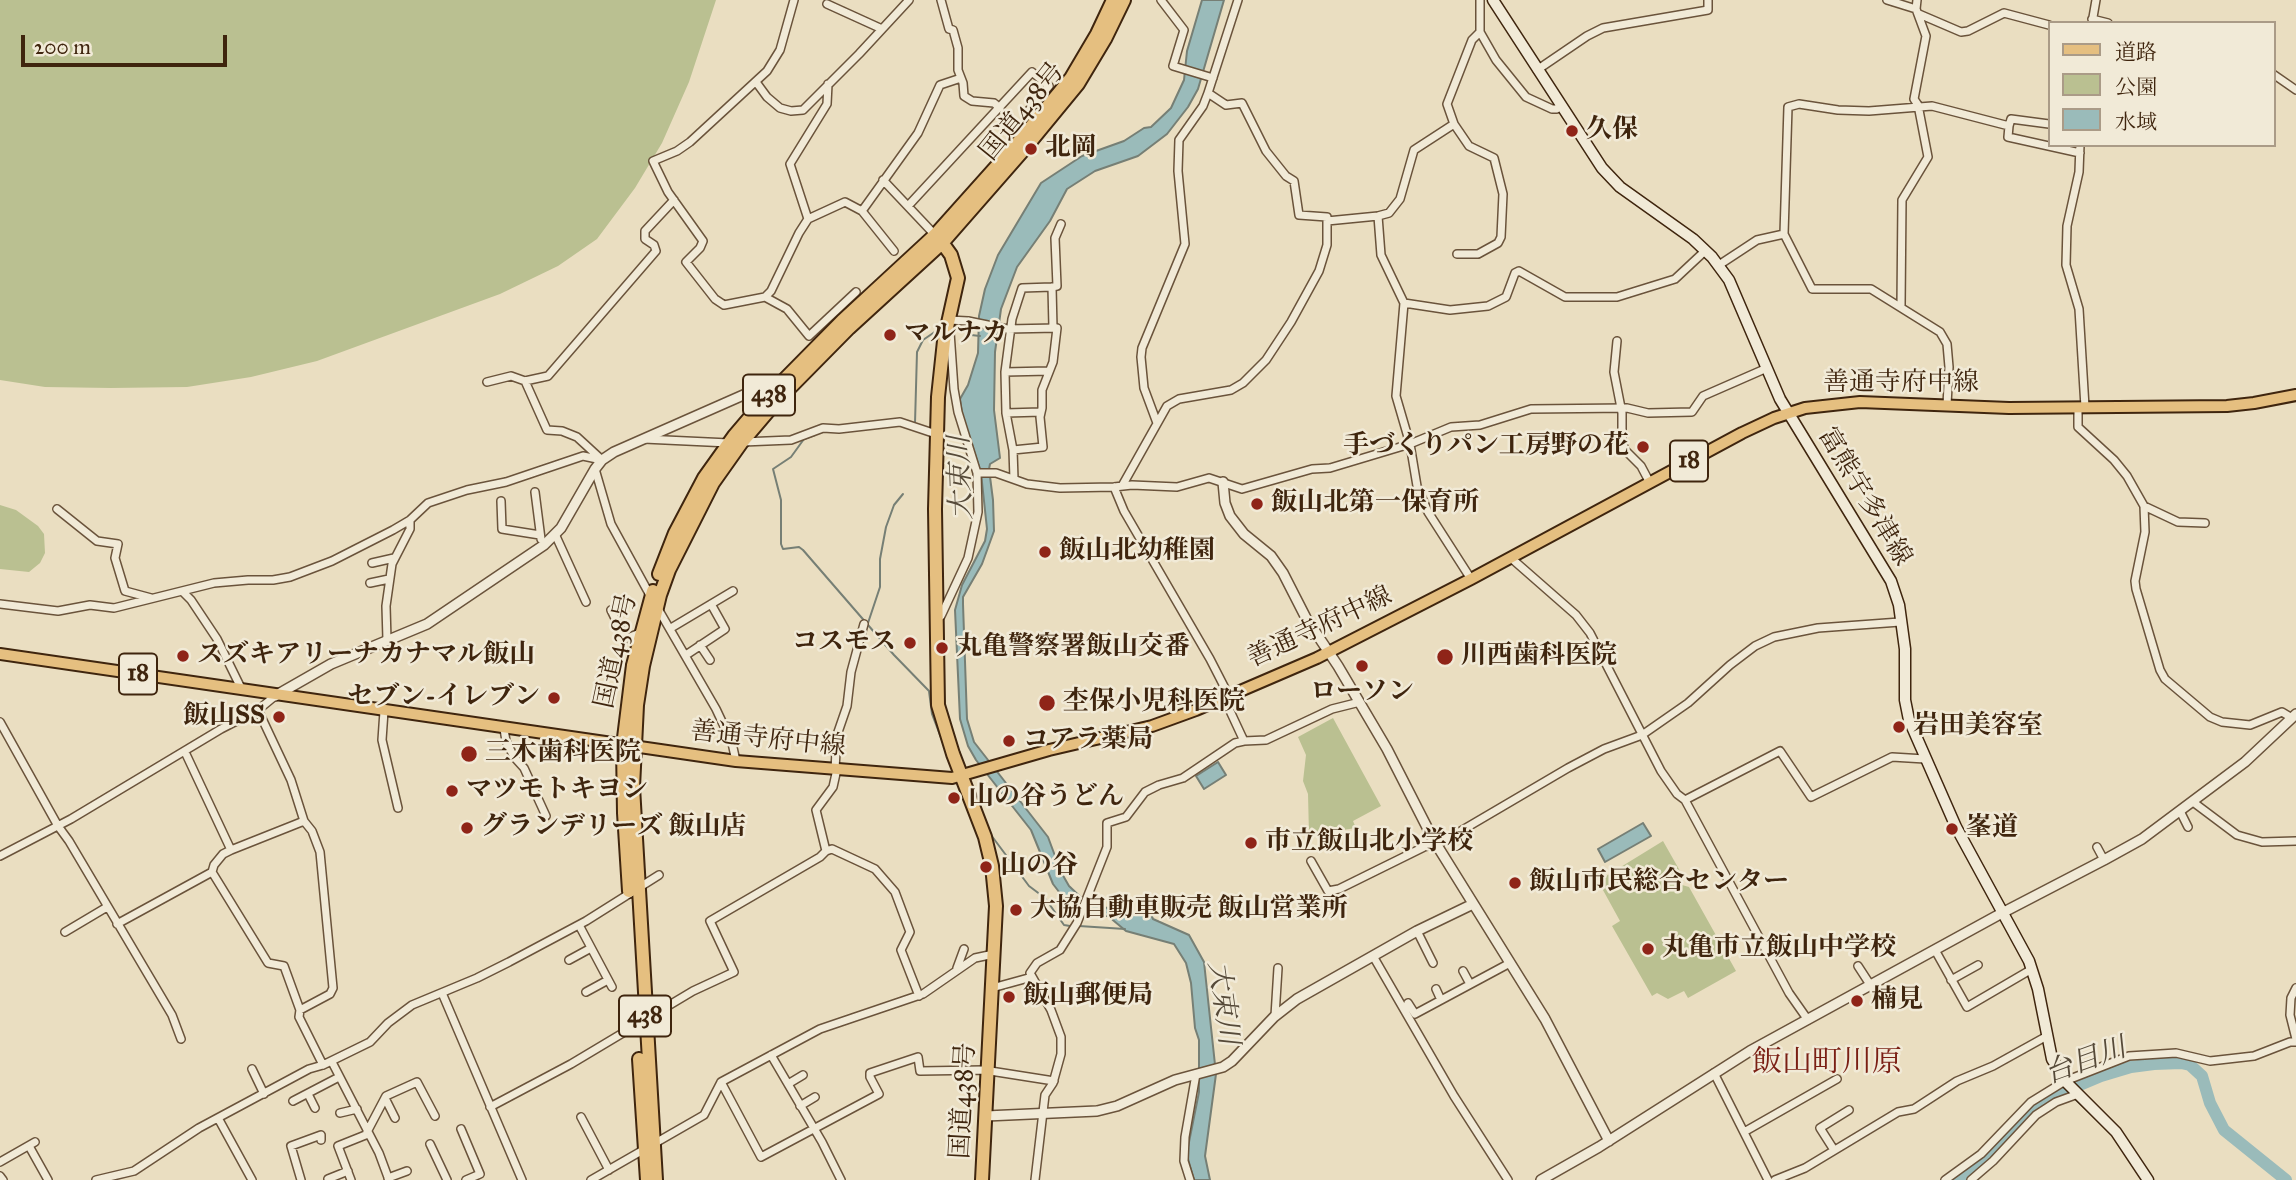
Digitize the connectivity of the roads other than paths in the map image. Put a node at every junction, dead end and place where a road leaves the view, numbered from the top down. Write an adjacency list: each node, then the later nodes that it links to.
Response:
1 (794, 0): 24 (street)
2 (909, 0): 18 (street)
3 (941, 0): 22 (street)
4 (1113, 0): 31 (highway, 国道438号 / 438)
5 (1124, 0): 46 (highway, 国道438号 / 438)
6 (1161, 0): 23 (street)
7 (1237, 0): 23 (street)
8 (1480, 0): 19 (street)
9 (1493, 0): 20 (main road, 富熊宇多津線)
10 (1708, 0): 20 (street)
11 (1887, 0): 15 (street)
12 (1917, 0): 15 (street)
13 (2096, 0): 16 (street)
14 (827, 4): 18 (street)
15 (1917, 11): 17 (street); 29 (street)
16 (2092, 21)
17 (2048, 25)
18 (882, 29): 25 (street)
19 (1480, 32): 28 (street); 32 (street)
20 (1537, 70): 28 (main road, 富熊宇多津線)
21 (2275, 75): 26 (street)
22 (961, 78): 30 (street); 37 (street)
23 (1212, 78): 27 (street)
24 (756, 82): 25 (street); 38 (street)
25 (828, 83): 42 (street)
26 (2296, 90)
27 (1209, 93): 43 (street); 74 (street)
28 (1560, 105): 47 (main road, 富熊宇多津線)
29 (1918, 105): 34 (street); 45 (street); 55 (street)
30 (1000, 108): 31 (street); 39 (street)
31 (1039, 117): 46 (highway, 国道438号 / 438)
32 (1454, 124): 41 (street); 49 (street)
33 (2048, 124): 34 (street)
34 (2009, 126): 35 (street)
35 (2048, 144)
36 (2080, 149): 69 (street)
37 (883, 180): 39 (street); 40 (street)
38 (674, 200): 53 (street); 64 (street)
39 (908, 206): 46 (street)
40 (862, 211): 42 (street); 48 (street)
41 (1378, 216): 43 (street); 54 (street)
42 (808, 219): 53 (street)
43 (1327, 221): 74 (street)
44 (1061, 224): 51 (street)
45 (1784, 234): 50 (street); 55 (street)
46 (939, 238): 56 (highway, 国道438号); 57 (highway, 国道438号 / 438)
47 (1706, 250): 50 (main road, 富熊宇多津線); 54 (street)
48 (894, 251)
49 (1457, 254)
50 (1719, 265): 61 (main road, 富熊宇多津線)
51 (1052, 288): 58 (street); 59 (street)
52 (856, 292): 57 (street)
53 (765, 297): 57 (street)
54 (1404, 303): 78 (street)
55 (1901, 306): 68 (street)
56 (949, 320): 59 (street); 75 (highway, 国道438号); 82 (street)
57 (842, 321): 67 (highway, 国道438号 / 438)
58 (1054, 328): 59 (street); 62 (street)
59 (1009, 329): 63 (street)
60 (1617, 341): 70 (street)
61 (1767, 368): 70 (street); 73 (main road, 富熊宇多津線)
62 (1049, 371): 63 (street); 71 (street)
63 (1005, 372): 72 (street)
64 (525, 381): 65 (street); 80 (street)
65 (487, 382)
66 (2296, 395): 69 (main road, 善通寺府中線 / 18)
67 (772, 399): 76 (street); 77 (highway, 国道438号 / 438)
68 (1947, 405): 69 (main road, 善通寺府中線 / 18); 73 (main road, 善通寺府中線 / 18)
69 (2082, 407): 89 (street)
70 (1621, 410): 78 (street); 85 (street)
71 (1041, 412): 72 (street); 79 (street)
72 (1006, 413): 79 (street)
73 (1789, 413): 85 (main road, 善通寺府中線 / 18); 111 (main road, 富熊宇多津線)
74 (1157, 423): 86 (street)
75 (936, 434): 77 (street); 110 (highway, 国道438号)
76 (643, 439): 77 (street); 80 (street)
77 (736, 442): 106 (highway, 国道438号 / 438)
78 (1410, 444): 84 (street); 100 (street)
79 (1013, 450): 83 (street)
80 (602, 460): 81 (street); 91 (street)
81 (595, 469): 93 (street); 106 (street)
82 (978, 473): 83 (street); 110 (street)
83 (1014, 479): 86 (street)
84 (1223, 482): 86 (street); 117 (street)
85 (1650, 483): 97 (main road, 善通寺府中線 / 18)
86 (1118, 487): 123 (street)
87 (535, 492): 94 (street)
88 (500, 500): 94 (street)
89 (2144, 506): 92 (street); 127 (street)
90 (57, 509): 104 (street)
91 (410, 520): 96 (street); 102 (street)
92 (2205, 523)
93 (555, 534): 95 (street); 105 (street)
94 (540, 535): 95 (street)
95 (542, 546): 115 (street)
96 (394, 558): 98 (street); 99 (street)
97 (1511, 558): 100 (main road, 善通寺府中線 / 18); 131 (street)
98 (372, 563)
99 (389, 579): 101 (street); 115 (street)
100 (1471, 579): 117 (main road, 善通寺府中線 / 18)
101 (370, 583)
102 (183, 592): 104 (street); 121 (street)
103 (730, 596): 108 (street)
104 (153, 598): 107 (street)
105 (586, 602)
106 (654, 602): 113 (street); 114 (highway, 国道438号 / 438); 133 (highway, 国道438号 / 438)
107 (0, 604)
108 (711, 604): 113 (street); 116 (street)
109 (611, 610): 114 (street)
110 (936, 619): 138 (highway, 国道438号)
111 (1900, 622): 131 (street); 135 (main road, 富熊宇多津線)
112 (864, 624): 137 (street)
113 (671, 628): 119 (street)
114 (640, 633): 133 (highway, 国道438号 / 438)
115 (387, 640): 122 (street)
116 (701, 645): 119 (street); 120 (street)
117 (1329, 653): 123 (main road, 善通寺府中線 / 18); 124 (street)
118 (0, 654): 121 (main road, 善通寺府中線 / 18)
119 (686, 655): 136 (street)
120 (710, 660)
121 (243, 691): 122 (main road, 善通寺府中線 / 18)
122 (275, 696): 125 (street); 126 (main road, 善通寺府中線 / 18)
123 (1227, 697): 132 (street); 138 (main road, 善通寺府中線 / 18)
124 (1360, 702): 132 (street); 148 (street)
125 (258, 710): 134 (street); 144 (street)
126 (384, 711): 129 (main road, 善通寺府中線 / 18); 141 (street)
127 (2294, 716): 140 (street)
128 (0, 722): 130 (street)
129 (504, 729): 133 (main road, 善通寺府中線 / 18); 143 (street)
130 (3, 734): 145 (street)
131 (1642, 735): 139 (street); 148 (street)
132 (1244, 741): 179 (street)
133 (629, 747): 136 (main road, 善通寺府中線 / 18); 157 (highway, 国道438号 / 438)
134 (185, 752): 145 (street); 150 (street)
135 (1925, 759): 139 (street); 160 (main road, 富熊宇多津線)
136 (736, 761): 137 (main road, 善通寺府中線 / 18)
137 (836, 769): 138 (main road, 善通寺府中線 / 18); 151 (street)
138 (962, 776): 168 (highway, 国道438号)
139 (1685, 800): 193 (street)
140 (2193, 802): 142 (street); 147 (street)
141 (398, 808)
142 (2180, 811): 146 (street); 153 (street)
143 (546, 816)
144 (304, 821): 150 (street); 191 (street)
145 (58, 826): 152 (street); 159 (street)
146 (2188, 827)
147 (2296, 841)
148 (1436, 844): 154 (street); 158 (street)
149 (2097, 847): 153 (street)
150 (231, 849): 155 (street)
151 (826, 851): 188 (street); 194 (street)
152 (0, 856)
153 (2104, 860): 160 (street)
154 (1311, 861)
155 (212, 872): 161 (street); 191 (street)
156 (659, 876): 157 (street)
157 (633, 890): 162 (street); 194 (highway, 国道438号 / 438)
158 (1473, 905): 163 (street); 172 (street)
159 (107, 907): 161 (street); 164 (street)
160 (2002, 912): 167 (street); 176 (main road, 富熊宇多津線)
161 (117, 924): 196 (street)
162 (579, 925): 165 (street); 187 (street)
163 (1417, 931): 169 (street); 171 (street)
164 (65, 932)
165 (591, 948): 170 (street); 186 (street)
166 (964, 949): 177 (street)
167 (1935, 950): 180 (street); 182 (street)
168 (994, 954): 177 (street); 183 (highway, 国道438号)
169 (1373, 956): 192 (street); 264 (street)
170 (569, 960)
171 (1433, 962)
172 (1510, 963): 181 (street); 235 (street)
173 (1978, 965): 180 (street)
174 (1858, 966): 182 (street)
175 (1278, 968): 192 (street)
176 (2032, 969): 180 (street); 195 (main road, 富熊宇多津線)
177 (957, 970): 188 (street)
178 (1463, 971): 181 (street)
179 (1032, 977): 183 (street); 208 (street)
180 (1951, 979)
181 (1470, 984): 189 (street)
182 (1871, 986): 193 (street)
183 (992, 988): 202 (highway, 国道438号)
184 (2296, 988): 197 (street)
185 (1436, 989): 189 (street)
186 (586, 992)
187 (442, 993): 199 (street); 219 (street)
188 (919, 996): 198 (street)
189 (1441, 1000): 190 (street)
190 (1408, 1003)
191 (300, 1010): 200 (street)
192 (1275, 1016): 204 (street)
193 (1808, 1020): 203 (street)
194 (641, 1022): 219 (street); 237 (highway, 国道438号 / 438)
195 (2047, 1036): 210 (main road, 富熊宇多津線); 238 (street)
196 (181, 1039)
197 (2296, 1040): 210 (street)
198 (771, 1055): 209 (street); 211 (street)
199 (331, 1062): 200 (street); 206 (street)
200 (323, 1065): 213 (street)
201 (252, 1069): 213 (street)
202 (989, 1071): 208 (street); 226 (highway, 国道438号); 230 (street)
203 (1714, 1073): 232 (street); 235 (street)
204 (1198, 1074): 224 (street); 263 (street)
205 (803, 1075): 211 (street)
206 (339, 1077): 214 (street); 221 (street)
207 (1836, 1079): 232 (street)
208 (1054, 1081): 224 (street)
209 (721, 1082): 230 (street); 237 (street)
210 (2066, 1082): 212 (main road, 富熊宇多津線); 268 (street)
211 (788, 1084): 218 (street)
212 (2077, 1093): 269 (street); 270 (main road, 富熊宇多津線)
213 (264, 1094): 228 (street)
214 (308, 1094): 217 (street); 220 (street)
215 (815, 1097): 218 (street)
216 (385, 1098): 225 (street); 229 (street); 233 (street)
217 (293, 1101)
218 (800, 1106): 230 (street)
219 (490, 1107): 247 (street)
220 (315, 1108)
221 (357, 1109): 223 (street); 233 (street)
222 (1849, 1110): 238 (street)
223 (340, 1113)
224 (1042, 1114): 226 (street); 262 (street)
225 (435, 1116)
226 (986, 1116): 261 (highway, 国道438号)
227 (581, 1117): 240 (street)
228 (218, 1118): 241 (street); 252 (street)
229 (395, 1118)
230 (813, 1128): 260 (street)
231 (461, 1129): 256 (street)
232 (1744, 1132): 266 (street)
233 (368, 1133): 242 (street); 246 (street)
234 (321, 1140): 253 (street)
235 (1609, 1141): 265 (street)
236 (430, 1144): 255 (street)
237 (649, 1147): 240 (street); 258 (highway, 国道438号 / 438); 259 (highway, 国道438号 / 438)
238 (1834, 1150): 267 (street)
239 (0, 1161): 249 (street)
240 (609, 1170): 257 (street)
241 (134, 1171): 250 (street); 251 (street)
242 (348, 1171): 245 (street); 254 (street)
243 (407, 1171): 246 (street)
244 (0, 1175): 248 (street)
245 (328, 1179)
246 (389, 1179)
247 (520, 1179)
248 (3, 1180)
249 (48, 1180)
250 (96, 1180)
251 (139, 1180)
252 (252, 1180)
253 (302, 1180)
254 (351, 1180)
255 (447, 1180)
256 (466, 1180)
257 (591, 1180)
258 (647, 1180)
259 (656, 1180)
260 (841, 1180)
261 (982, 1180)
262 (1034, 1180)
263 (1190, 1180)
264 (1508, 1180)
265 (1541, 1180)
266 (1768, 1180)
267 (1775, 1180)
268 (1945, 1180)
269 (1971, 1180)
270 (2148, 1180)

